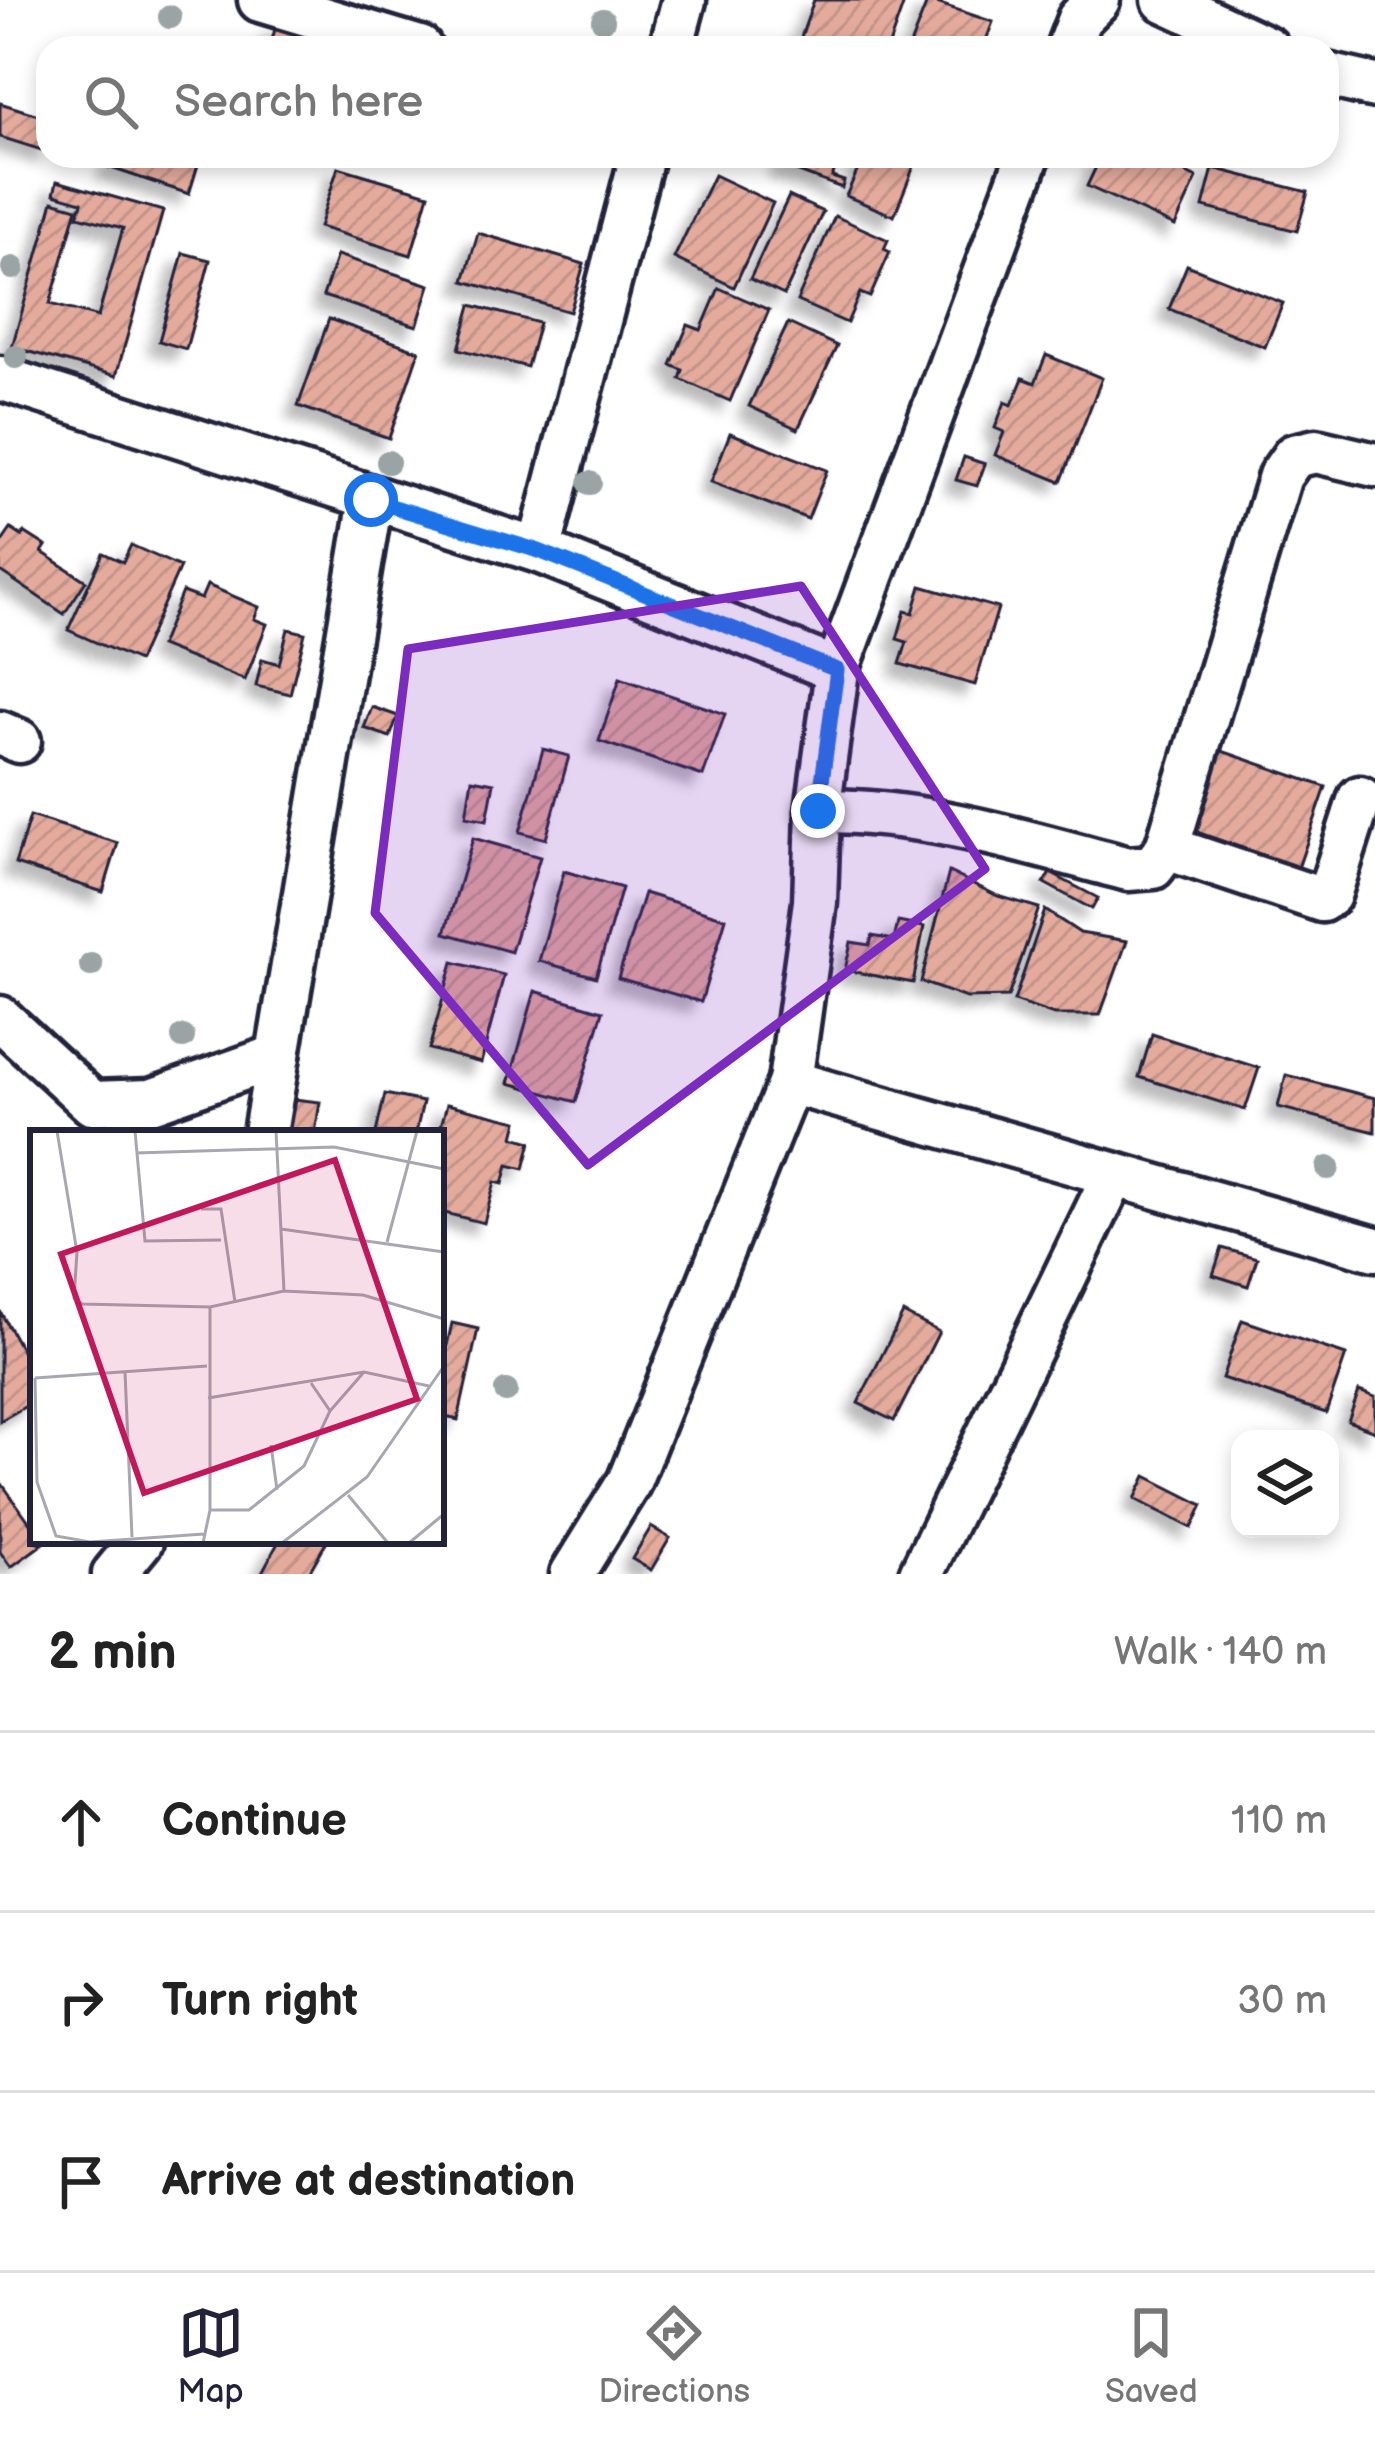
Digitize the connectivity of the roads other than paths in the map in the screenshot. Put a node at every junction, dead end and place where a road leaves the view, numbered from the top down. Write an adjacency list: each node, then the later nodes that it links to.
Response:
1 (260, 0): 5 (street)
2 (684, 0): 6 (street)
3 (1098, 0): 7 (street)
4 (1164, 0): 8 (street)
5 (380, 36)
6 (674, 36)
7 (1073, 36)
8 (1241, 36)
9 (1339, 78): 10 (street)
10 (1375, 86)
11 (639, 168): 16 (street)
12 (1024, 168): 17 (street)
13 (0, 378): 15 (street)
14 (1375, 465): 20 (street)
15 (371, 500): 16 (street); 22 (street)
16 (539, 551): 17 (street)
17 (837, 670): 19 (street)
18 (1360, 798): 20 (street)
19 (818, 811): 20 (street); 23 (street)
20 (1167, 848)
21 (0, 1018): 24 (street)
22 (278, 1056): 24 (street); 25 (street)
23 (790, 1082): 26 (street); 30 (street)
24 (100, 1118)
25 (266, 1130)
26 (1113, 1177): 27 (street); 31 (street)
27 (1375, 1249)
28 (139, 1544): 29 (street)
29 (114, 1574)
30 (572, 1574)
31 (921, 1574)

